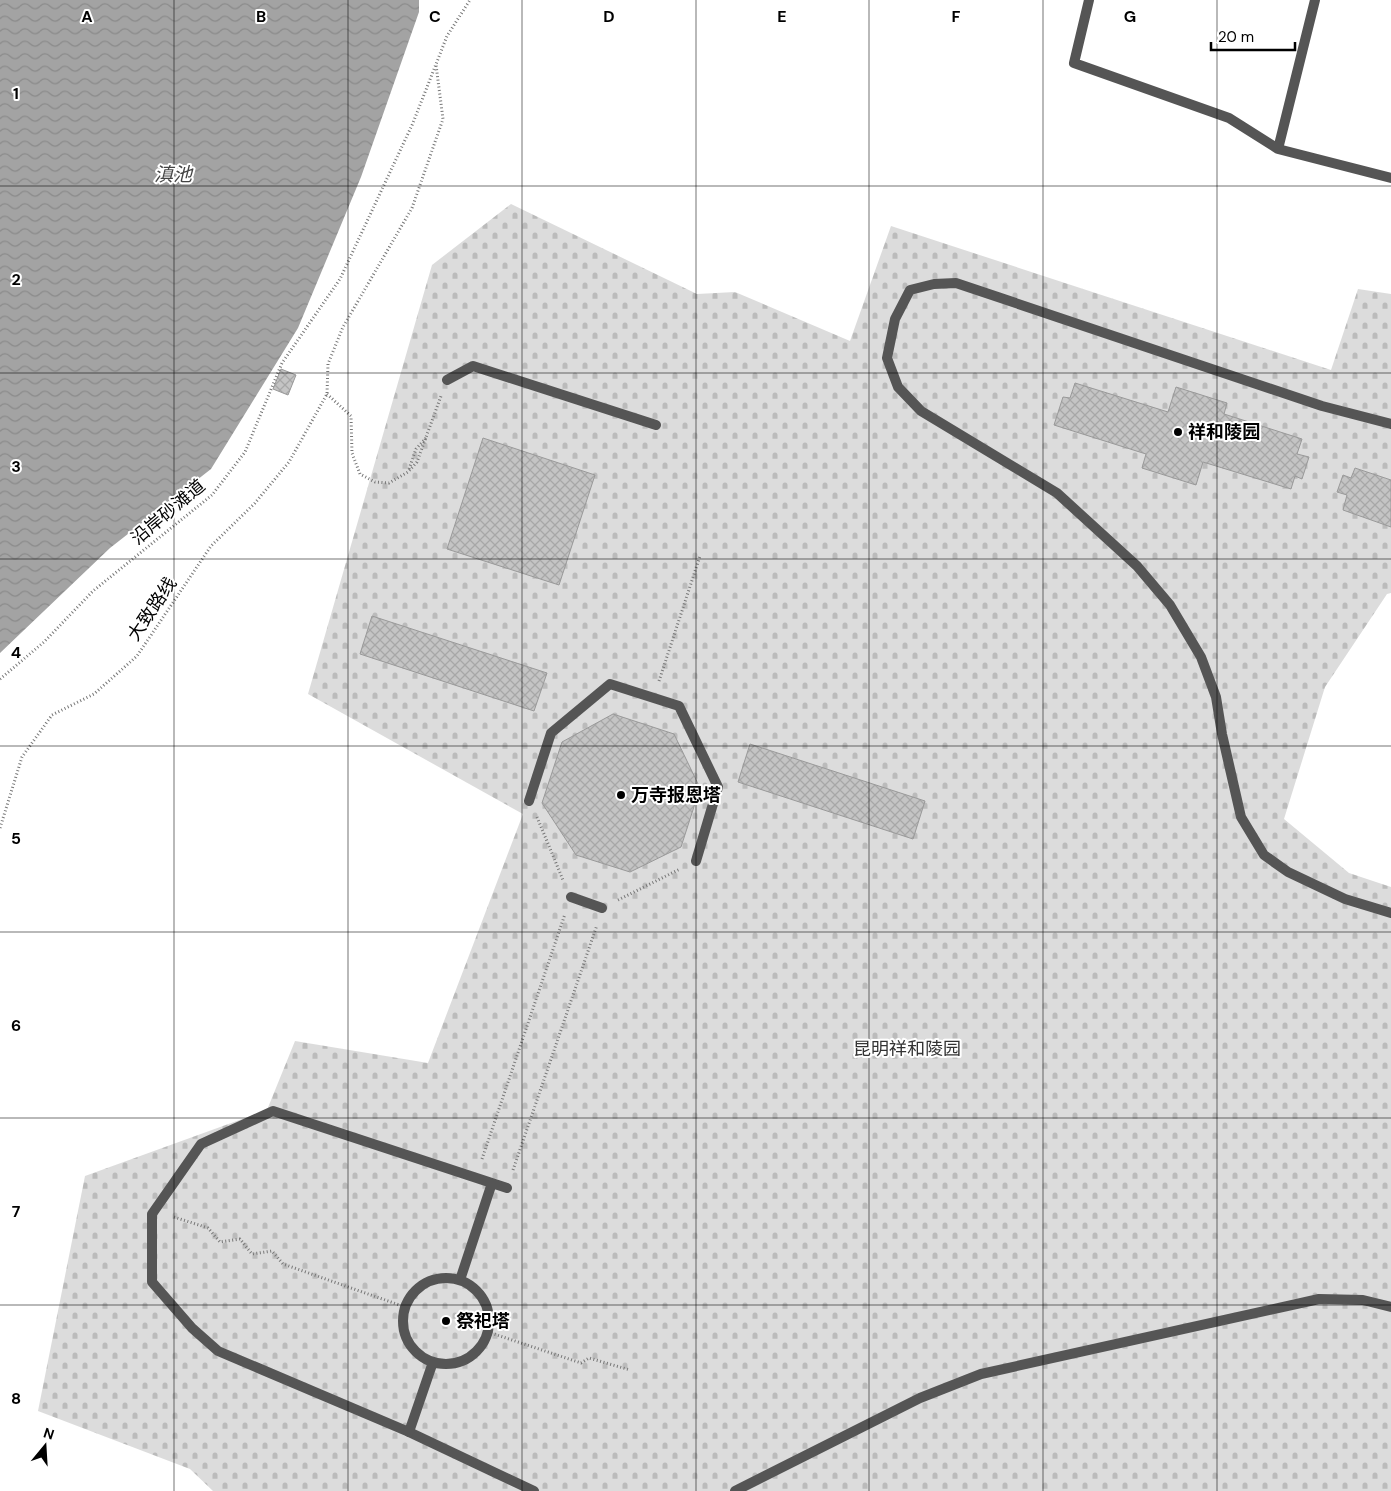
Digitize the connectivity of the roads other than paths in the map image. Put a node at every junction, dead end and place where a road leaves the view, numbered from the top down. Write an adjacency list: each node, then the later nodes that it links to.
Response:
1 (1089, 0): 3 (street)
2 (1315, 0): 3 (street)
3 (1278, 149): 4 (street)
4 (1391, 178)
5 (447, 380): 7 (street)
6 (1391, 424): 12 (street)
7 (656, 425)
8 (529, 800): 9 (street)
9 (696, 861)
10 (570, 897): 11 (street)
11 (602, 908)
12 (1391, 913)
13 (492, 1184): 14 (street); 15 (street); 18 (street)
14 (508, 1188)
15 (460, 1280): 17 (street); 17 (street)
16 (1391, 1307): 20 (street)
17 (433, 1362): 18 (street)
18 (410, 1432): 19 (street)
19 (534, 1491)
20 (735, 1491)

